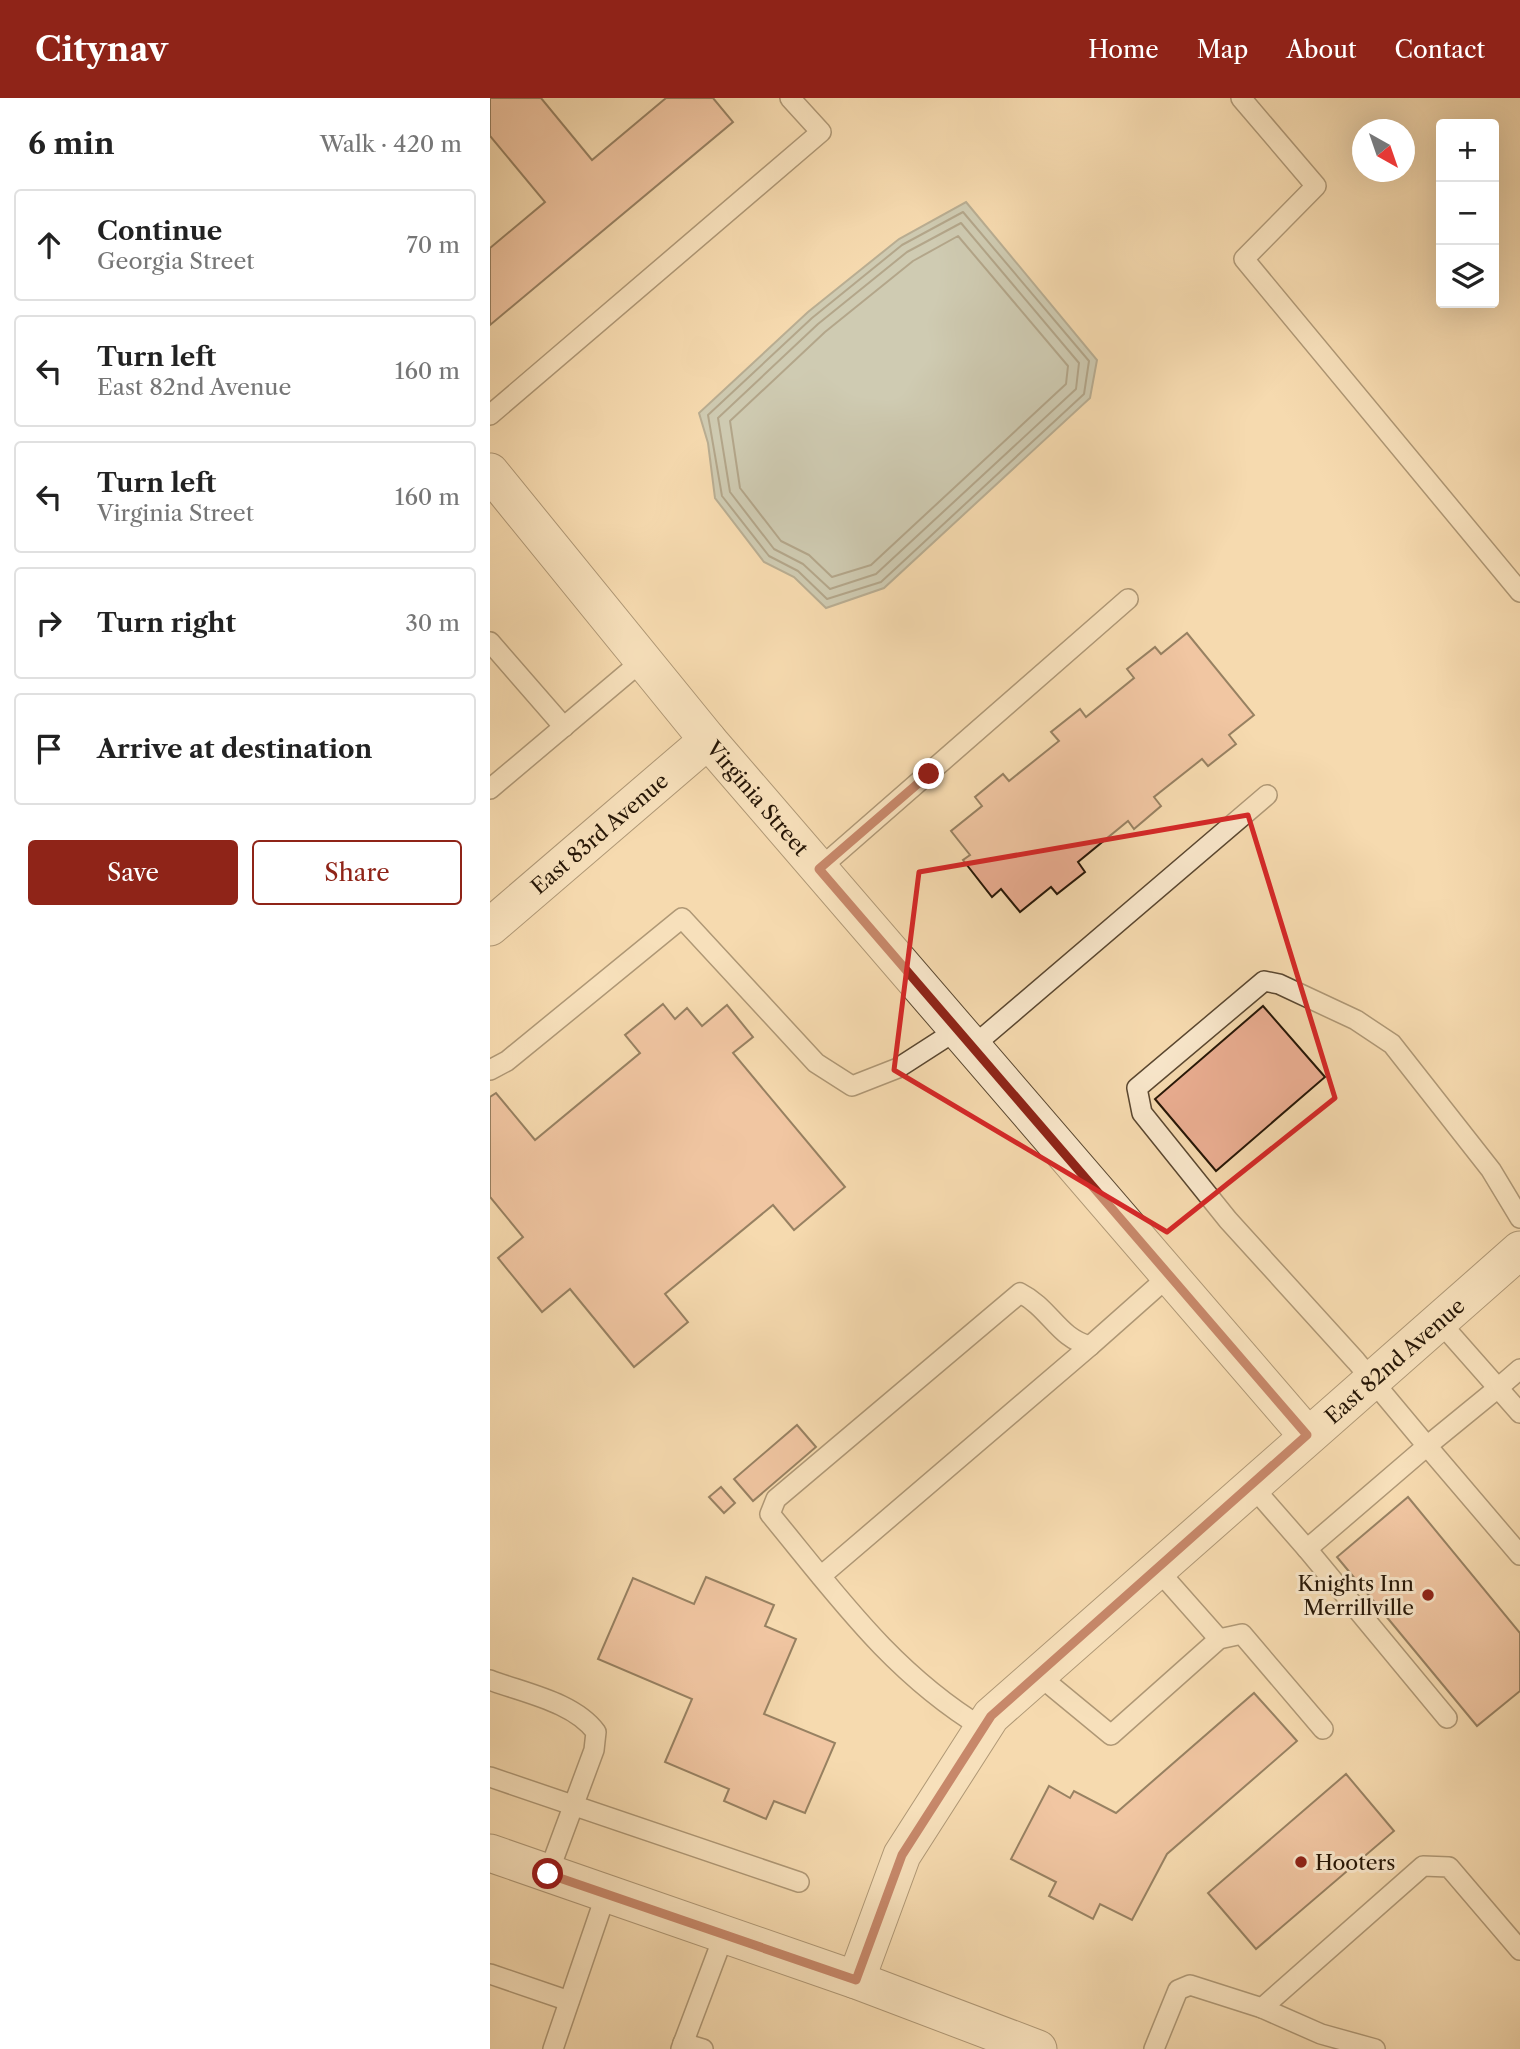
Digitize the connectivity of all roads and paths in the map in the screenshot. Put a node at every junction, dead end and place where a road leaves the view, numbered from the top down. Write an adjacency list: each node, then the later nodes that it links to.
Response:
1 (790, 98): 3 (lane)
2 (1241, 98): 5 (lane)
3 (490, 415)
4 (490, 472): 8 (street, Virginia Street)
5 (1520, 592)
6 (1128, 599): 13 (lane)
7 (490, 642): 9 (lane)
8 (643, 660): 9 (lane); 10 (street, Virginia Street)
9 (564, 727): 11 (lane)
10 (708, 740): 13 (street, Virginia Street); 14 (street, East 83rd Avenue)
11 (490, 789)
12 (1267, 795): 15 (lane)
13 (819, 869): 15 (street, Virginia Street)
14 (490, 927)
15 (965, 1038): 16 (lane); 19 (street, Virginia Street)
16 (490, 1069)
17 (1520, 1218): 23 (lane)
18 (1520, 1250): 20 (street, East 82nd Avenue)
19 (1169, 1276): 21 (lane); 26 (street, Virginia Street)
20 (1438, 1320): 23 (street, East 82nd Avenue); 24 (lane)
21 (1090, 1346): 32 (lane); 32 (lane)
22 (1520, 1369): 24 (lane)
23 (1370, 1380): 26 (street, East 82nd Avenue); 27 (lane)
24 (1498, 1388): 25 (lane); 27 (lane)
25 (1520, 1413)
26 (1307, 1435): 28 (street, East 82nd Avenue)
27 (1427, 1446): 29 (lane); 30 (lane)
28 (1252, 1486): 29 (lane); 31 (street, East 82nd Avenue)
29 (1307, 1549): 36 (lane)
30 (1520, 1555)
31 (1157, 1569): 33 (lane); 34 (street, East 82nd Avenue)
32 (821, 1576): 37 (lane)
33 (1219, 1639): 34 (lane); 38 (lane)
34 (1037, 1674): 37 (street, East 82nd Avenue)
35 (490, 1680): 40 (lane)
36 (1447, 1717)
37 (983, 1728): 48 (street, East 82nd Avenue)
38 (1323, 1729)
39 (490, 1777): 40 (lane)
40 (573, 1807): 42 (lane); 43 (lane)
41 (490, 1853): 42 (street)
42 (548, 1874): 44 (street)
43 (799, 1882)
44 (606, 1894): 45 (street); 49 (lane)
45 (724, 1935): 48 (street); 51 (lane)
46 (1520, 1950): 50 (lane)
47 (490, 1974): 49 (lane)
48 (856, 1980): 54 (street)
49 (569, 2001): 52 (lane)
50 (1262, 2008): 55 (lane); 56 (lane)
51 (682, 2046): 53 (lane)
52 (553, 2049)
53 (703, 2049)
54 (1038, 2049)
55 (1154, 2049)
56 (1375, 2049)

